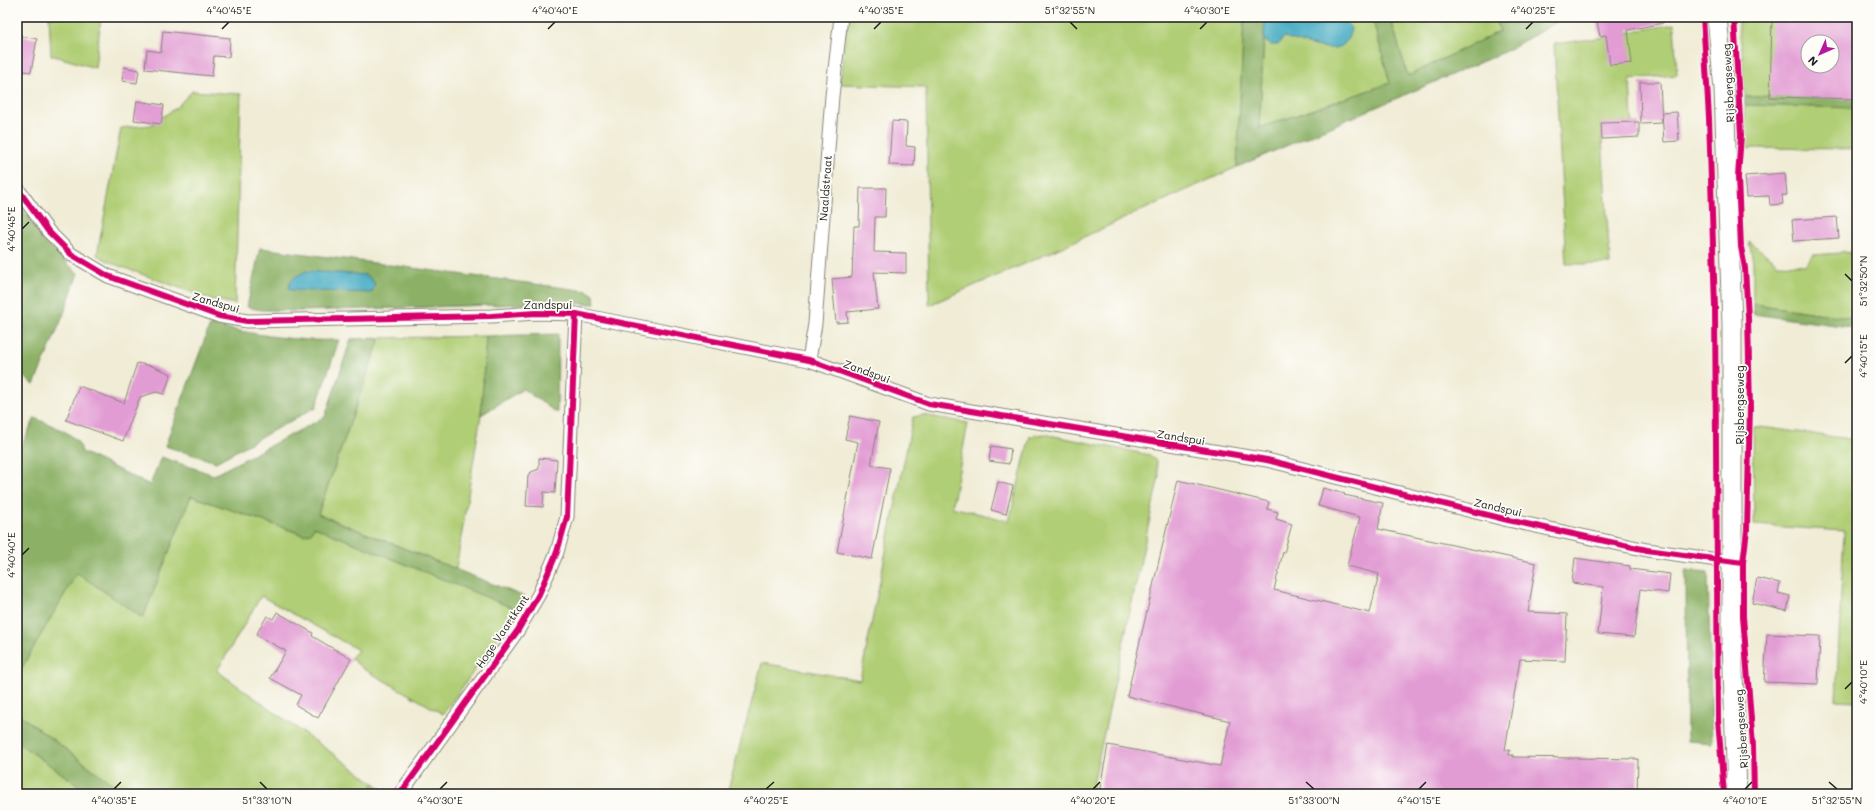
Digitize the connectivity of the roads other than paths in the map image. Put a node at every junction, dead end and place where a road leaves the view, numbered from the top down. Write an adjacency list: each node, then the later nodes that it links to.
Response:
1 (840, 17): 5 (street, Naaldstraat)
2 (1717, 17): 6 (main road, Rijsbergseweg)
3 (17, 188): 4 (street, Zandspui)
4 (576, 314): 5 (street, Zandspui); 7 (street, Hoge Vaartkant)
5 (809, 360): 6 (street, Zandspui)
6 (1732, 562): 8 (main road, Rijsbergseweg)
7 (400, 794)
8 (1737, 794)

